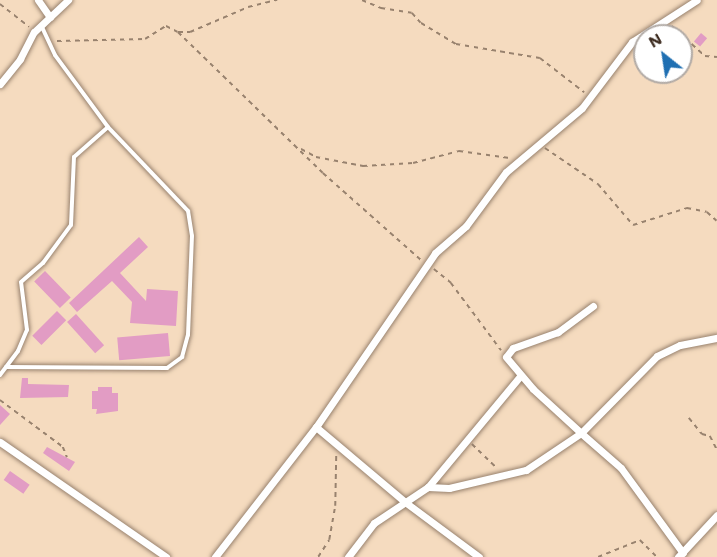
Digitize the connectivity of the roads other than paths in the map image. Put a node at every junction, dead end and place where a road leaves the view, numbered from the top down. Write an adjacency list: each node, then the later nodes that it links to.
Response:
1 (38, 0): 4 (street)
2 (68, 0): 4 (street)
3 (697, 0): 13 (street)
4 (50, 17): 5 (street)
5 (41, 24): 6 (street); 7 (lane)
6 (0, 84)
7 (108, 127): 10 (lane); 10 (lane)
8 (593, 306): 12 (street)
9 (717, 338): 14 (street)
10 (6, 367): 11 (lane)
11 (0, 375)
12 (520, 376): 14 (street); 16 (street)
13 (316, 427): 17 (street); 21 (street)
14 (581, 433): 16 (street); 19 (street)
15 (0, 442): 20 (street)
16 (428, 487): 17 (street)
17 (405, 502): 22 (street); 23 (street)
18 (717, 515): 19 (street)
19 (680, 555)
20 (166, 557)
21 (215, 557)
22 (348, 557)
23 (479, 557)

